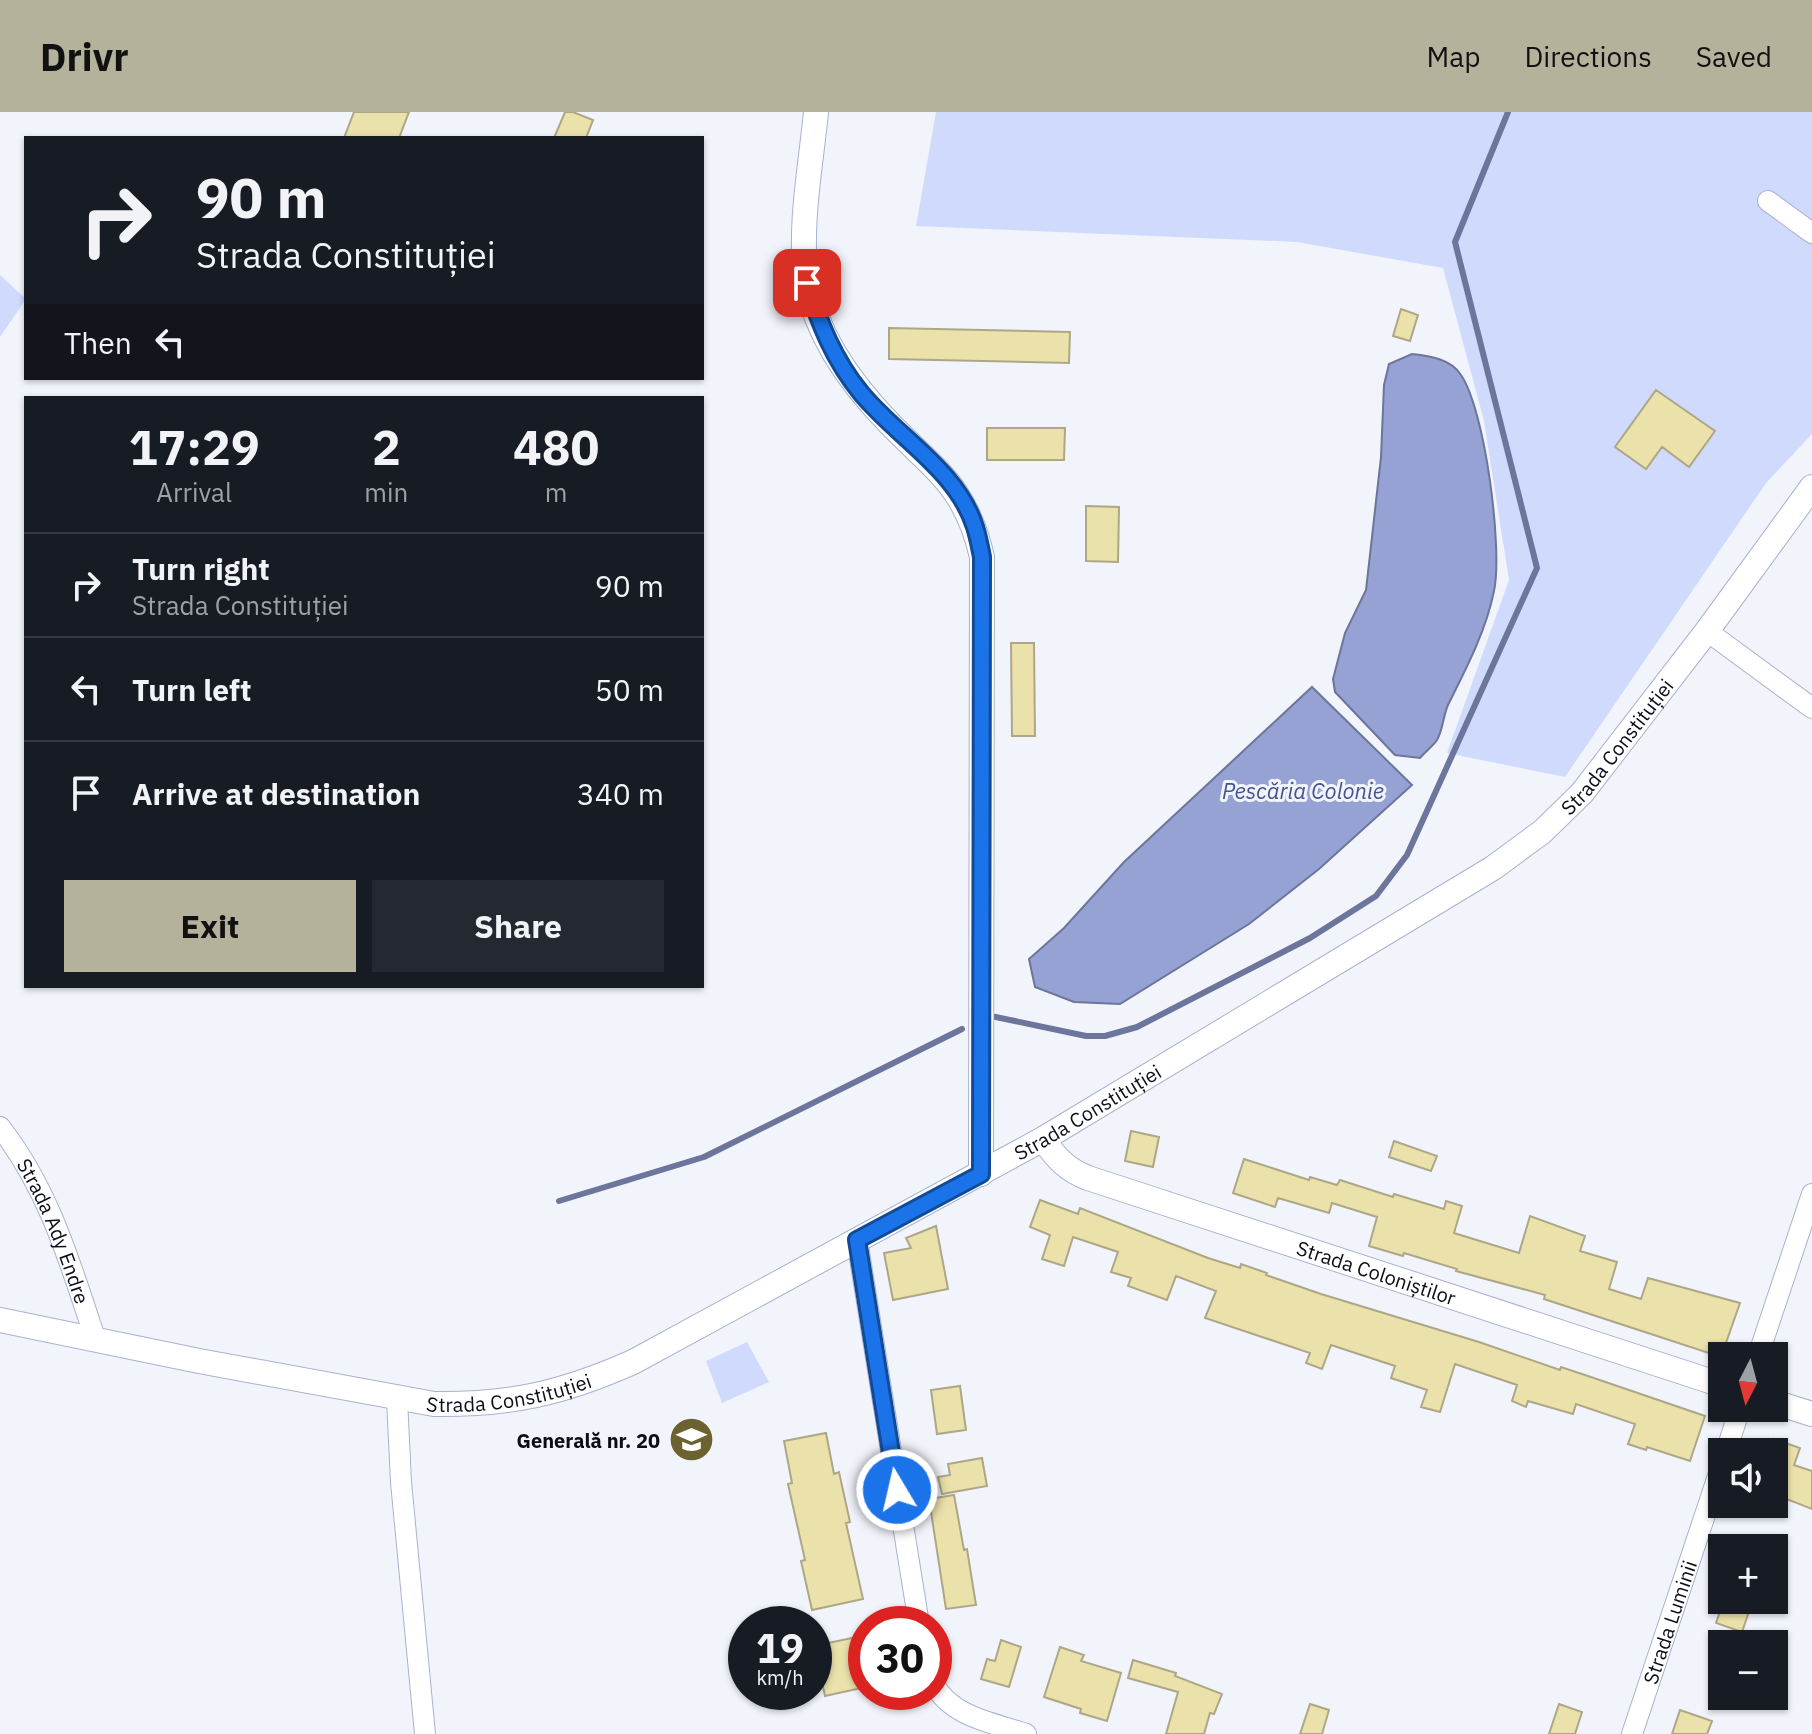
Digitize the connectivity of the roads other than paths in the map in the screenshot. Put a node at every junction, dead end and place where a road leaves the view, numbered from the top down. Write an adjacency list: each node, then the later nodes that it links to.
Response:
1 (816, 112): 9 (street)
2 (1768, 201): 3 (street)
3 (1812, 233)
4 (1812, 487): 5 (street, Strada Constituției)
5 (1707, 631): 6 (street); 8 (street, Strada Constituției)
6 (1812, 708)
7 (0, 1127): 13 (street, Strada Ady Endre)
8 (1043, 1139): 9 (street, Strada Constituției); 15 (street, Strada Coloniștilor)
9 (981, 1174): 11 (street, Strada Constituției)
10 (1812, 1194): 14 (street)
11 (857, 1240): 16 (street, Strada Constituției); 20 (street)
12 (0, 1320): 13 (street, Strada Constituției)
13 (96, 1341): 16 (street, Strada Constituției)
14 (1763, 1342)
15 (1708, 1380)
16 (397, 1399): 22 (street)
17 (1788, 1406): 18 (street)
18 (1812, 1414)
19 (1708, 1506): 24 (street, Strada Luminii)
20 (916, 1606)
21 (952, 1706): 23 (street)
22 (425, 1734)
23 (1026, 1734)
24 (1632, 1734)

